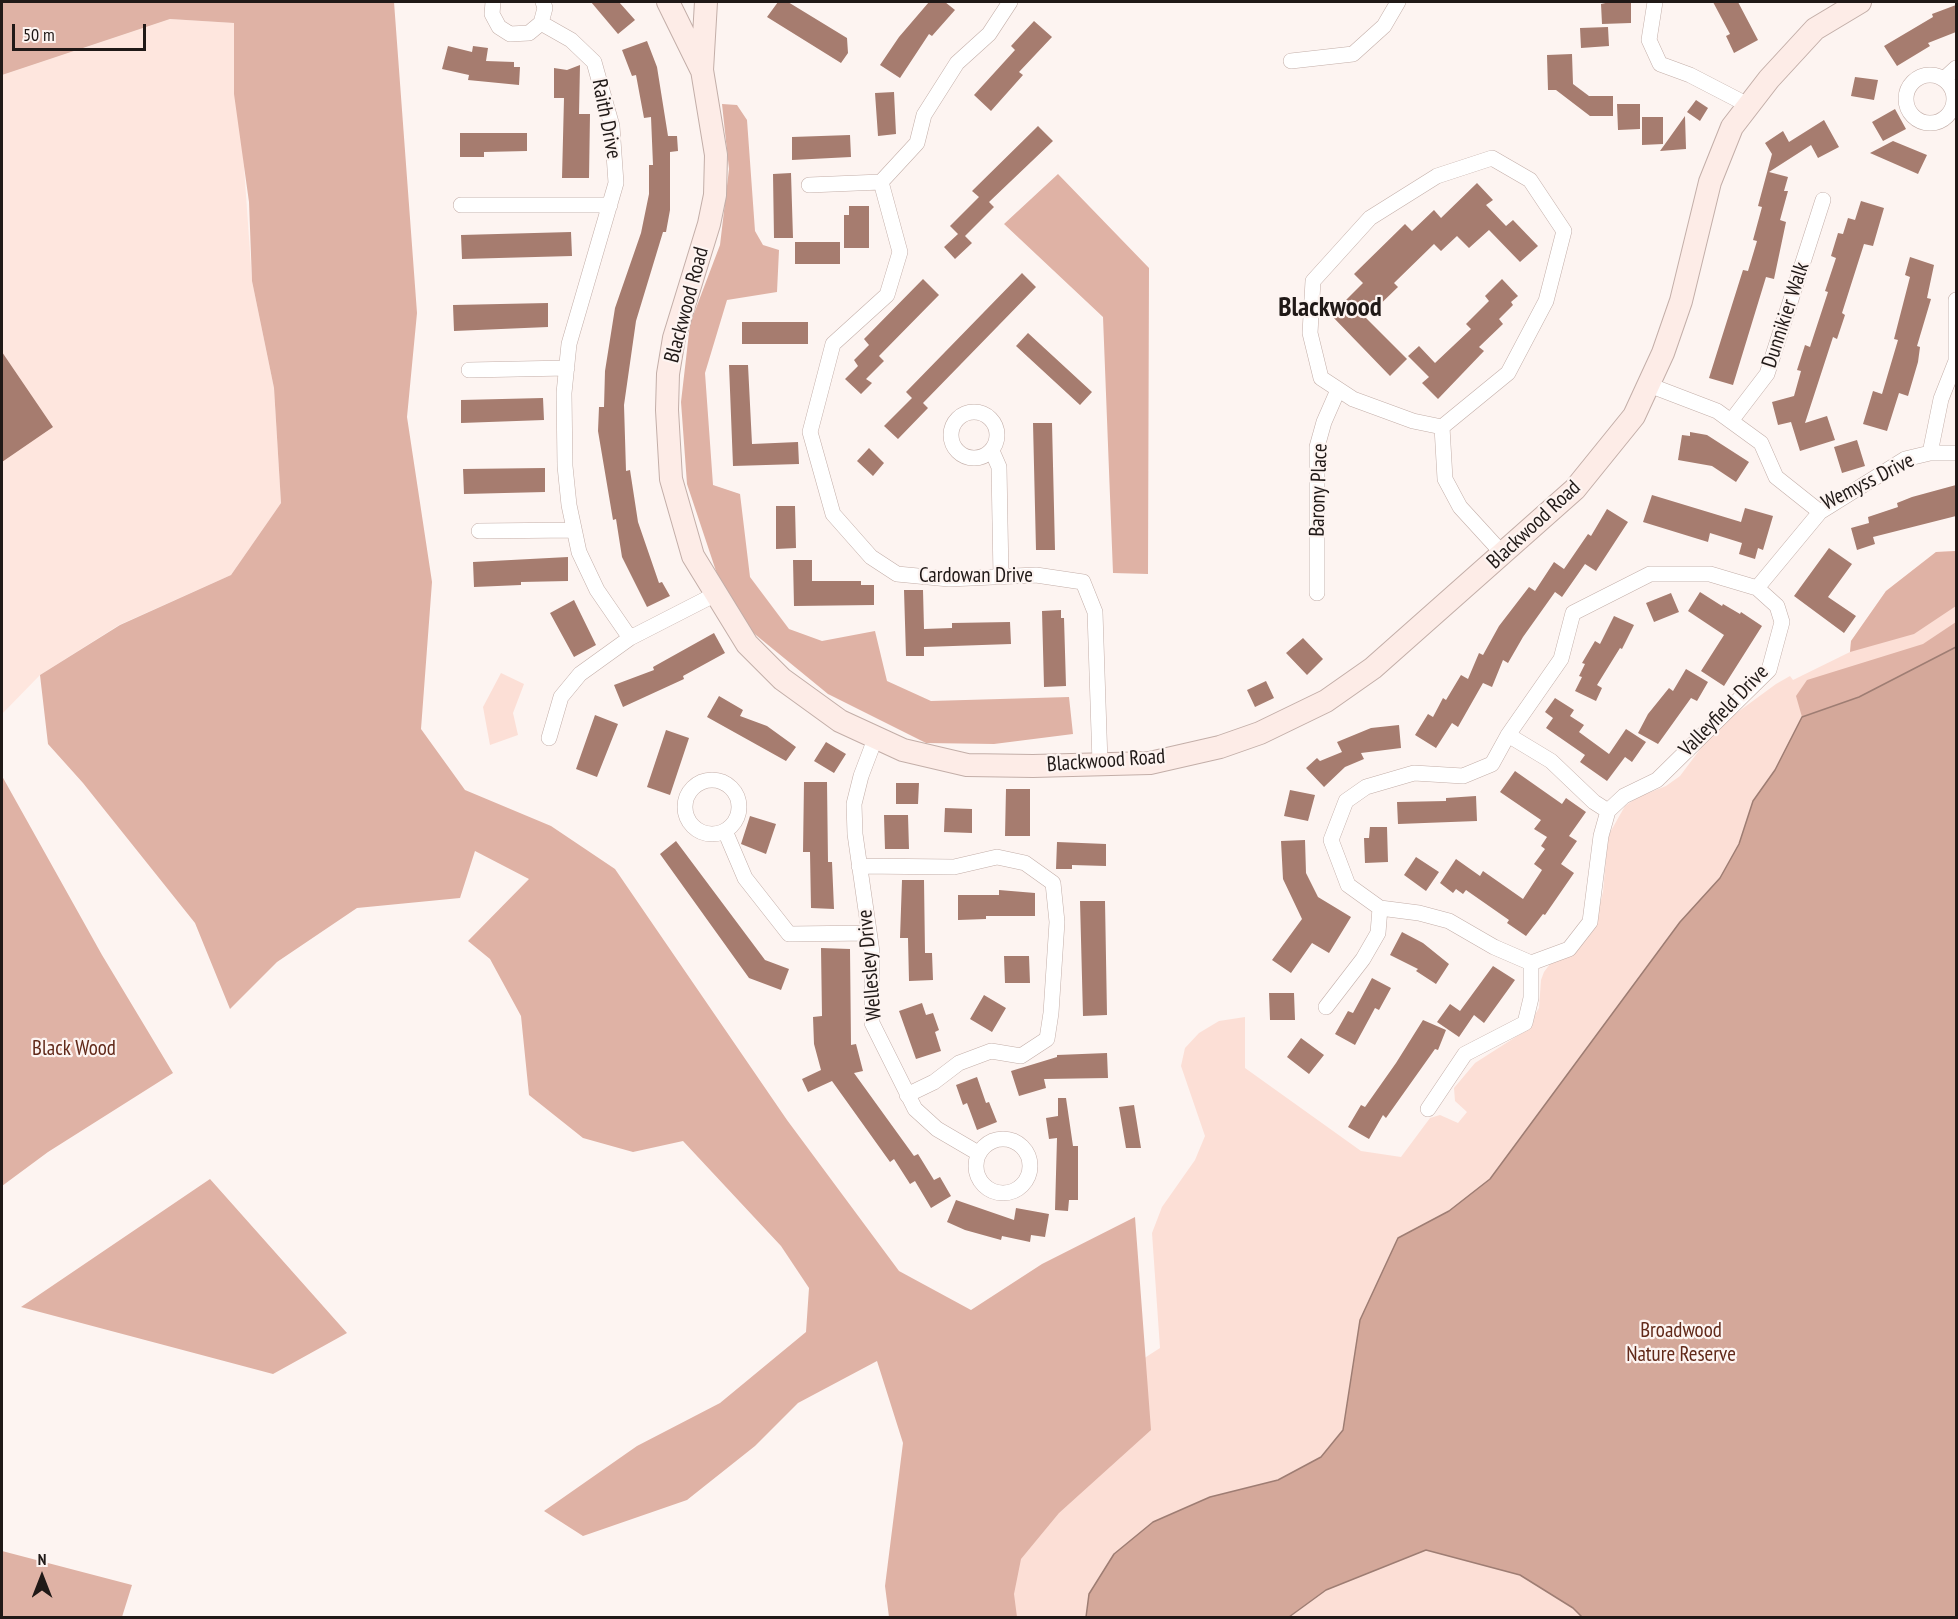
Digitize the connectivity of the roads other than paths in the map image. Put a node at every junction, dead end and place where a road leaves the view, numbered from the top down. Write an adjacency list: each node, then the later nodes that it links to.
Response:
1 (493, 2): 9 (street)
2 (543, 2): 9 (street)
3 (668, 2): 12 (street, Blackwood Road)
4 (706, 2): 12 (street, Blackwood Road)
5 (1010, 2): 15 (street)
6 (1398, 2): 10 (street)
7 (1655, 2): 14 (street)
8 (1860, 2): 14 (street, Blackwood Road)
9 (541, 22): 19 (street, Raith Drive)
10 (1291, 61)
11 (1956, 68): 13 (street)
12 (702, 70): 37 (street, Blackwood Road)
13 (1944, 79)
14 (1748, 105): 23 (street, Blackwood Road)
15 (881, 183): 16 (street); 34 (street, Cardowan Drive)
16 (809, 185)
17 (1824, 200): 25 (street, Dunnikier Walk)
18 (461, 205): 19 (street)
19 (610, 205): 21 (street, Raith Drive)
20 (1956, 300): 28 (street)
21 (567, 368): 22 (street); 31 (street, Raith Drive)
22 (469, 370)
23 (1649, 385): 25 (street, Wemyss Drive); 33 (street, Blackwood Road)
24 (1338, 390): 26 (street); 26 (street); 36 (street, Barony Place)
25 (1731, 421): 30 (street, Wemyss Drive)
26 (1442, 427): 33 (street)
27 (992, 451): 34 (street)
28 (1930, 453): 29 (street, Wemyss Drive); 30 (street, Wemyss Drive)
29 (1956, 453)
30 (1820, 512): 35 (street)
31 (574, 530): 32 (street); 38 (street, Raith Drive)
32 (479, 531)
33 (1503, 554): 42 (street, Blackwood Road)
34 (1001, 577): 42 (street, Cardowan Drive)
35 (1757, 588): 39 (street, Valleyfield Drive); 43 (street, Valleyfield Drive)
36 (1317, 593)
37 (714, 595): 38 (street); 41 (street, Blackwood Road)
38 (630, 638): 40 (street)
39 (1508, 735): 43 (street); 46 (street, Valleyfield Drive)
40 (549, 738)
41 (875, 739): 42 (street, Blackwood Road); 45 (street, Wellesley Drive)
42 (1100, 763)
43 (1608, 811): 48 (street)
44 (725, 831): 47 (street)
45 (860, 866): 47 (street, Wellesley Drive); 50 (street)
46 (1380, 908): 48 (street, Valleyfield Drive); 49 (street)
47 (869, 933): 50 (street, Wellesley Drive)
48 (1531, 963): 51 (street)
49 (1326, 1007)
50 (907, 1095): 52 (street, Wellesley Drive)
51 (1428, 1109)
52 (978, 1153)

